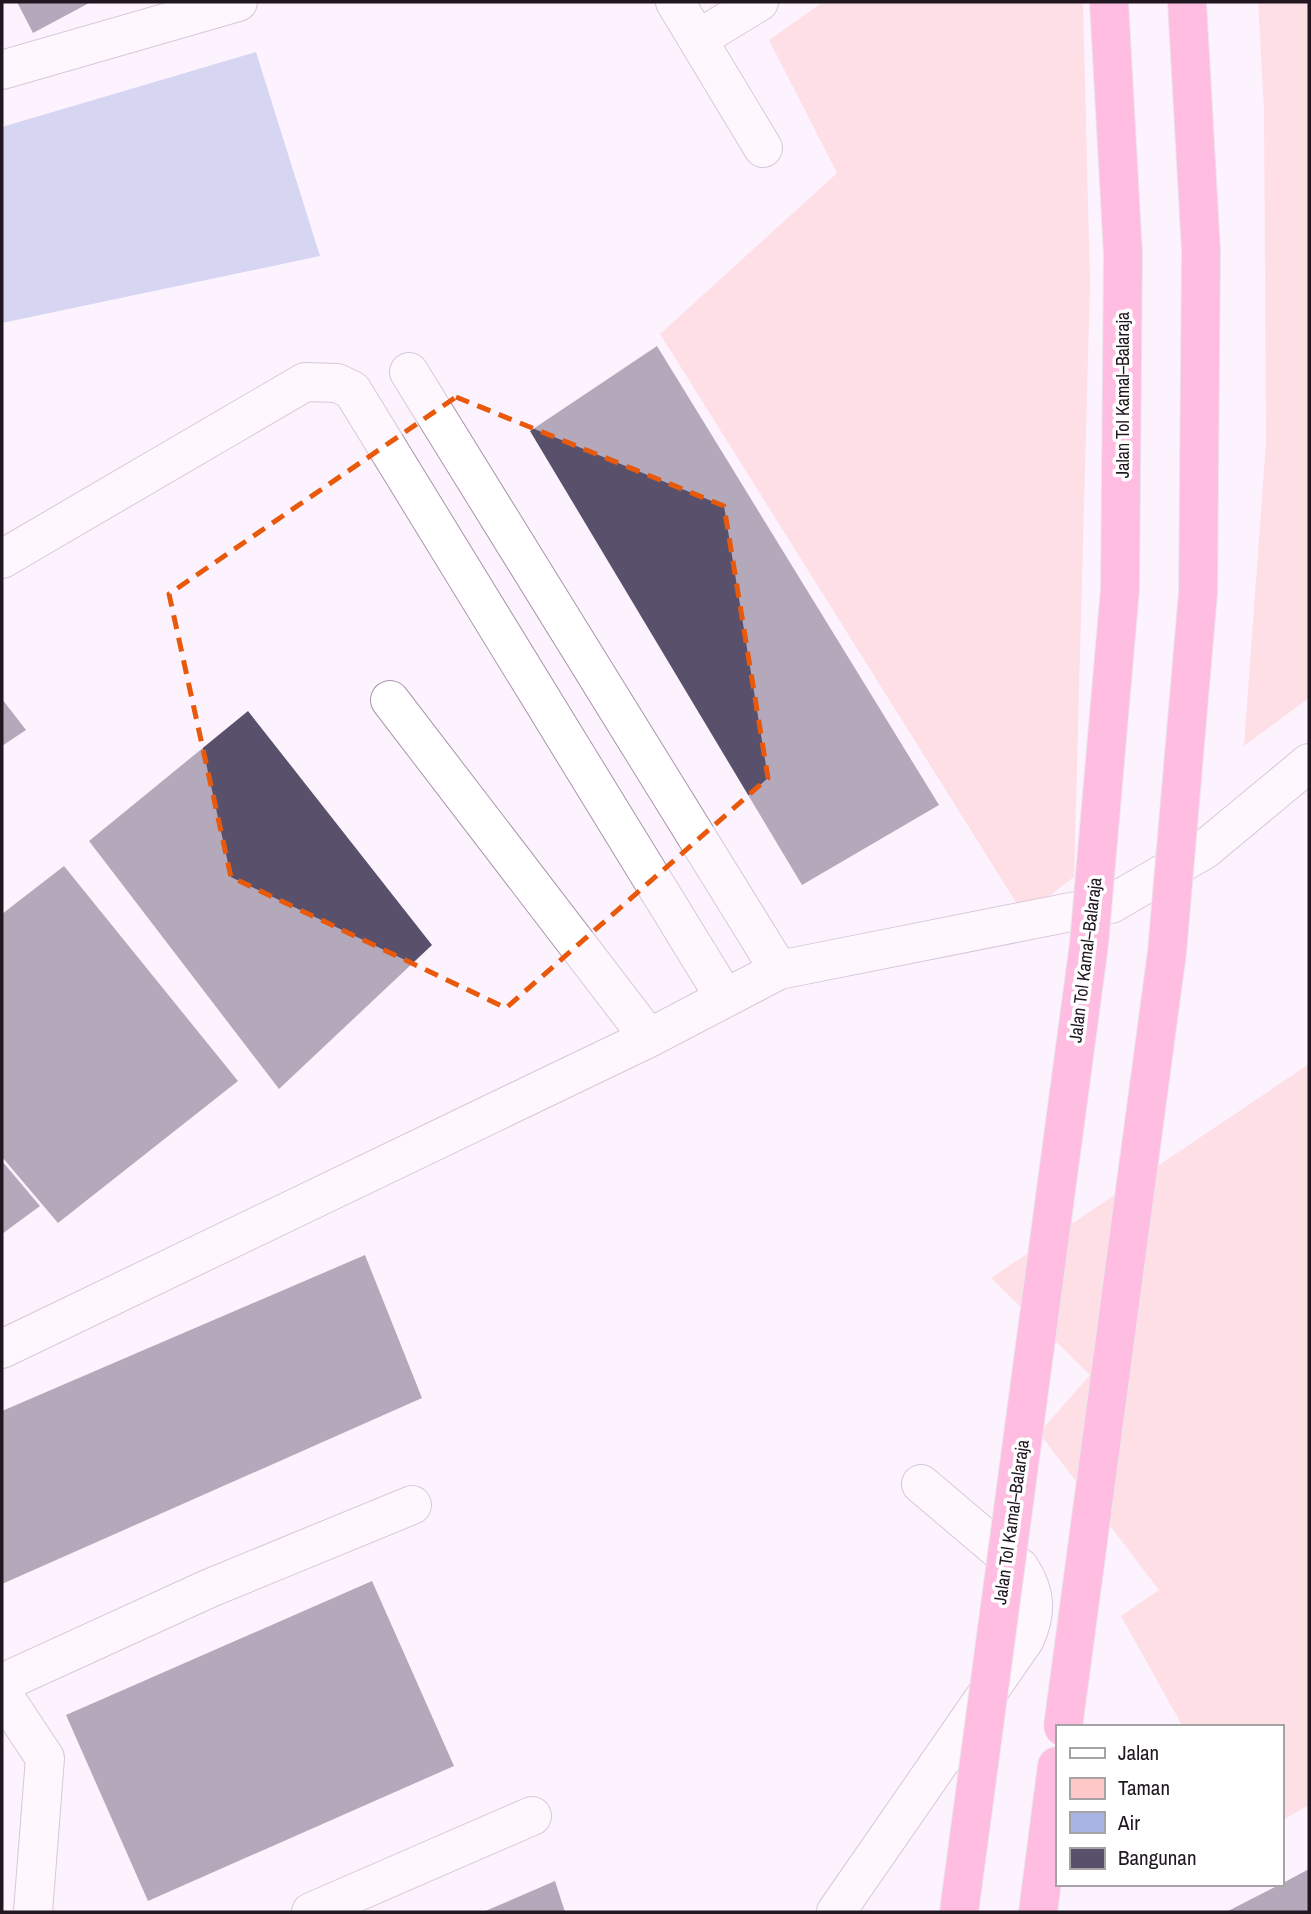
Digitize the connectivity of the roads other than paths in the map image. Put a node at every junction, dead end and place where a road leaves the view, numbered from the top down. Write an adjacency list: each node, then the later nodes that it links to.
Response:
1 (238, 2): 7 (street)
2 (675, 2): 6 (street)
3 (758, 2): 6 (street)
4 (1109, 2): 27 (highway, Jalan Tol Kamal–Balaraja, bridge)
5 (1187, 2): 21 (highway, bridge)
6 (698, 39): 8 (street)
7 (2, 69)
8 (763, 148)
9 (409, 372): 13 (street)
10 (2, 559): 14 (street)
11 (390, 700): 15 (street)
12 (1309, 763): 13 (street)
13 (779, 971): 14 (street)
14 (726, 998): 15 (street)
15 (649, 1038): 16 (street)
16 (2, 1349)
17 (921, 1485): 26 (street)
18 (412, 1506): 19 (street)
19 (2, 1683)
20 (2, 1693): 24 (street)
21 (1062, 1725)
22 (1056, 1774): 28 (highway)
23 (532, 1816): 25 (street)
24 (33, 1912)
25 (311, 1912)
26 (836, 1912)
27 (958, 1912)
28 (1038, 1912)

